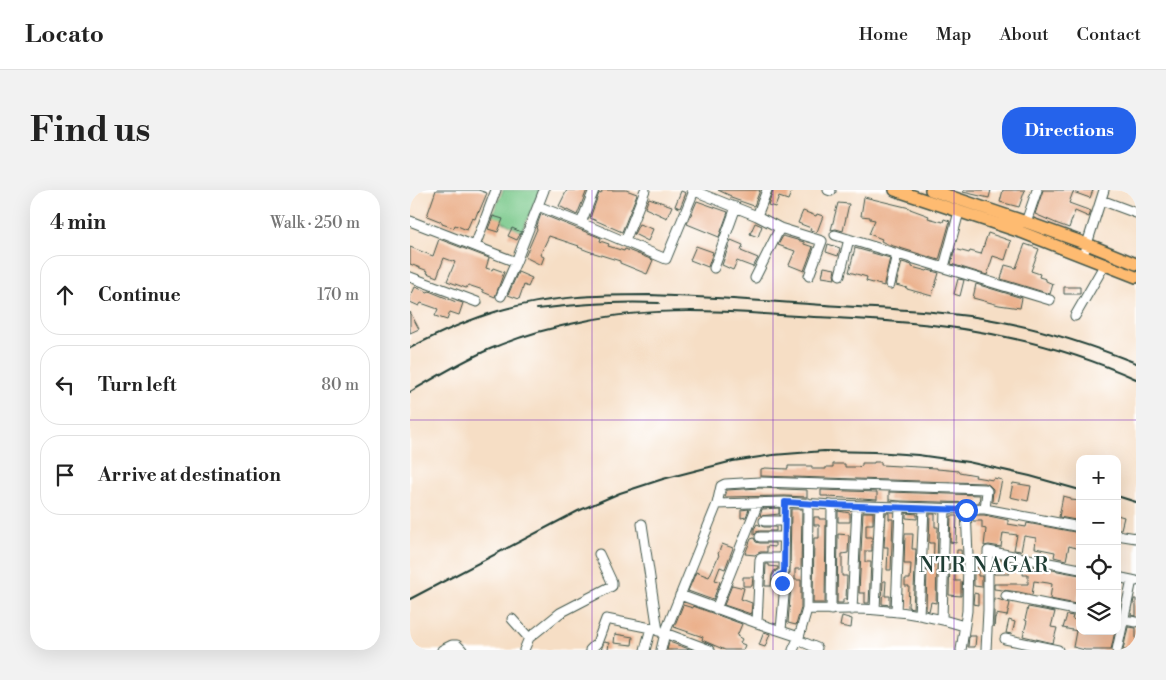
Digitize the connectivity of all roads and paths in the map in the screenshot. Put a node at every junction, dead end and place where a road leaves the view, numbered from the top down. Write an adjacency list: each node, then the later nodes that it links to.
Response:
1 (496, 190): 24 (street)
2 (544, 190): 13 (street)
3 (594, 190): 19 (street)
4 (645, 190): 23 (street)
5 (693, 190): 14 (street); 23 (street)
6 (767, 190): 16 (street)
7 (895, 190): 12 (main road)
8 (931, 190): 12 (main road)
9 (1037, 190): 18 (street)
10 (1104, 190): 11 (street)
11 (1101, 200): 15 (street); 25 (street)
12 (961, 201): 18 (main road); 25 (main road); 31 (street)
13 (538, 206): 19 (street); 27 (street)
14 (736, 207): 16 (street); 30 (street)
15 (1136, 213)
16 (757, 216): 20 (street)
17 (410, 221): 24 (street)
18 (1026, 222): 25 (main road)
19 (581, 223): 23 (street)
20 (780, 228): 34 (street); 36 (street)
21 (835, 235): 22 (street)
22 (849, 239): 26 (street); 32 (street)
23 (625, 241)
24 (475, 246): 27 (street)
25 (1085, 250): 28 (main road); 29 (main road)
26 (897, 254): 31 (street); 37 (street)
27 (516, 262): 38 (street)
28 (1105, 264): 35 (main road); 41 (street)
29 (1136, 264)
30 (714, 268)
31 (944, 268): 39 (street)
32 (840, 275)
33 (410, 276): 40 (street)
34 (809, 276)
35 (1136, 277)
36 (755, 278)
37 (890, 284)
38 (501, 296)
39 (1050, 300)
40 (477, 302)
41 (1076, 316)
42 (785, 502): 43 (street); 44 (street); 55 (street)
43 (758, 503): 45 (street); 69 (street)
44 (808, 503): 46 (street); 70 (street)
45 (717, 504): 52 (street); 67 (street)
46 (832, 505): 47 (street); 71 (street)
47 (857, 506): 48 (street); 72 (street)
48 (880, 507): 49 (street); 73 (street)
49 (900, 507): 50 (street); 75 (street)
50 (924, 508): 51 (street); 76 (street)
51 (945, 509): 53 (street); 79 (street)
52 (985, 509): 53 (street); 57 (street)
53 (966, 510): 83 (street)
54 (764, 521): 55 (street)
55 (784, 521): 60 (street)
56 (642, 524): 85 (street)
57 (1076, 526)
58 (1121, 535): 61 (street)
59 (760, 537): 60 (street)
60 (784, 537): 63 (street)
61 (1136, 538)
62 (599, 554): 87 (street)
63 (784, 558): 82 (street); 84 (street)
64 (1076, 568): 100 (street)
65 (1121, 578): 66 (street)
66 (1134, 580): 77 (street)
67 (680, 595): 69 (street); 85 (street)
68 (1006, 596): 74 (street)
69 (716, 608): 82 (street)
70 (808, 609): 71 (street); 88 (street)
71 (831, 610): 72 (street)
72 (852, 610): 73 (street)
73 (875, 610): 75 (street)
74 (1076, 610)
75 (896, 612): 76 (street)
76 (919, 615): 79 (street)
77 (1121, 617)
78 (512, 618): 87 (street)
79 (942, 619): 83 (street)
80 (1121, 620): 81 (street)
81 (1136, 622)
82 (757, 623): 84 (street)
83 (964, 626): 99 (street)
84 (781, 630): 88 (street)
85 (658, 631): 94 (street); 95 (street); 96 (street); 97 (street)
86 (1118, 635): 102 (street)
87 (529, 638): 93 (street)
88 (799, 638): 90 (street); 98 (street)
89 (1005, 639): 101 (street)
90 (817, 648)
91 (442, 650): 92 (street)
92 (462, 650)
93 (524, 650)
94 (590, 650)
95 (645, 650)
96 (661, 650)
97 (708, 650)
98 (793, 650)
99 (961, 650)
100 (986, 650)
101 (1058, 650)
102 (1117, 650)

